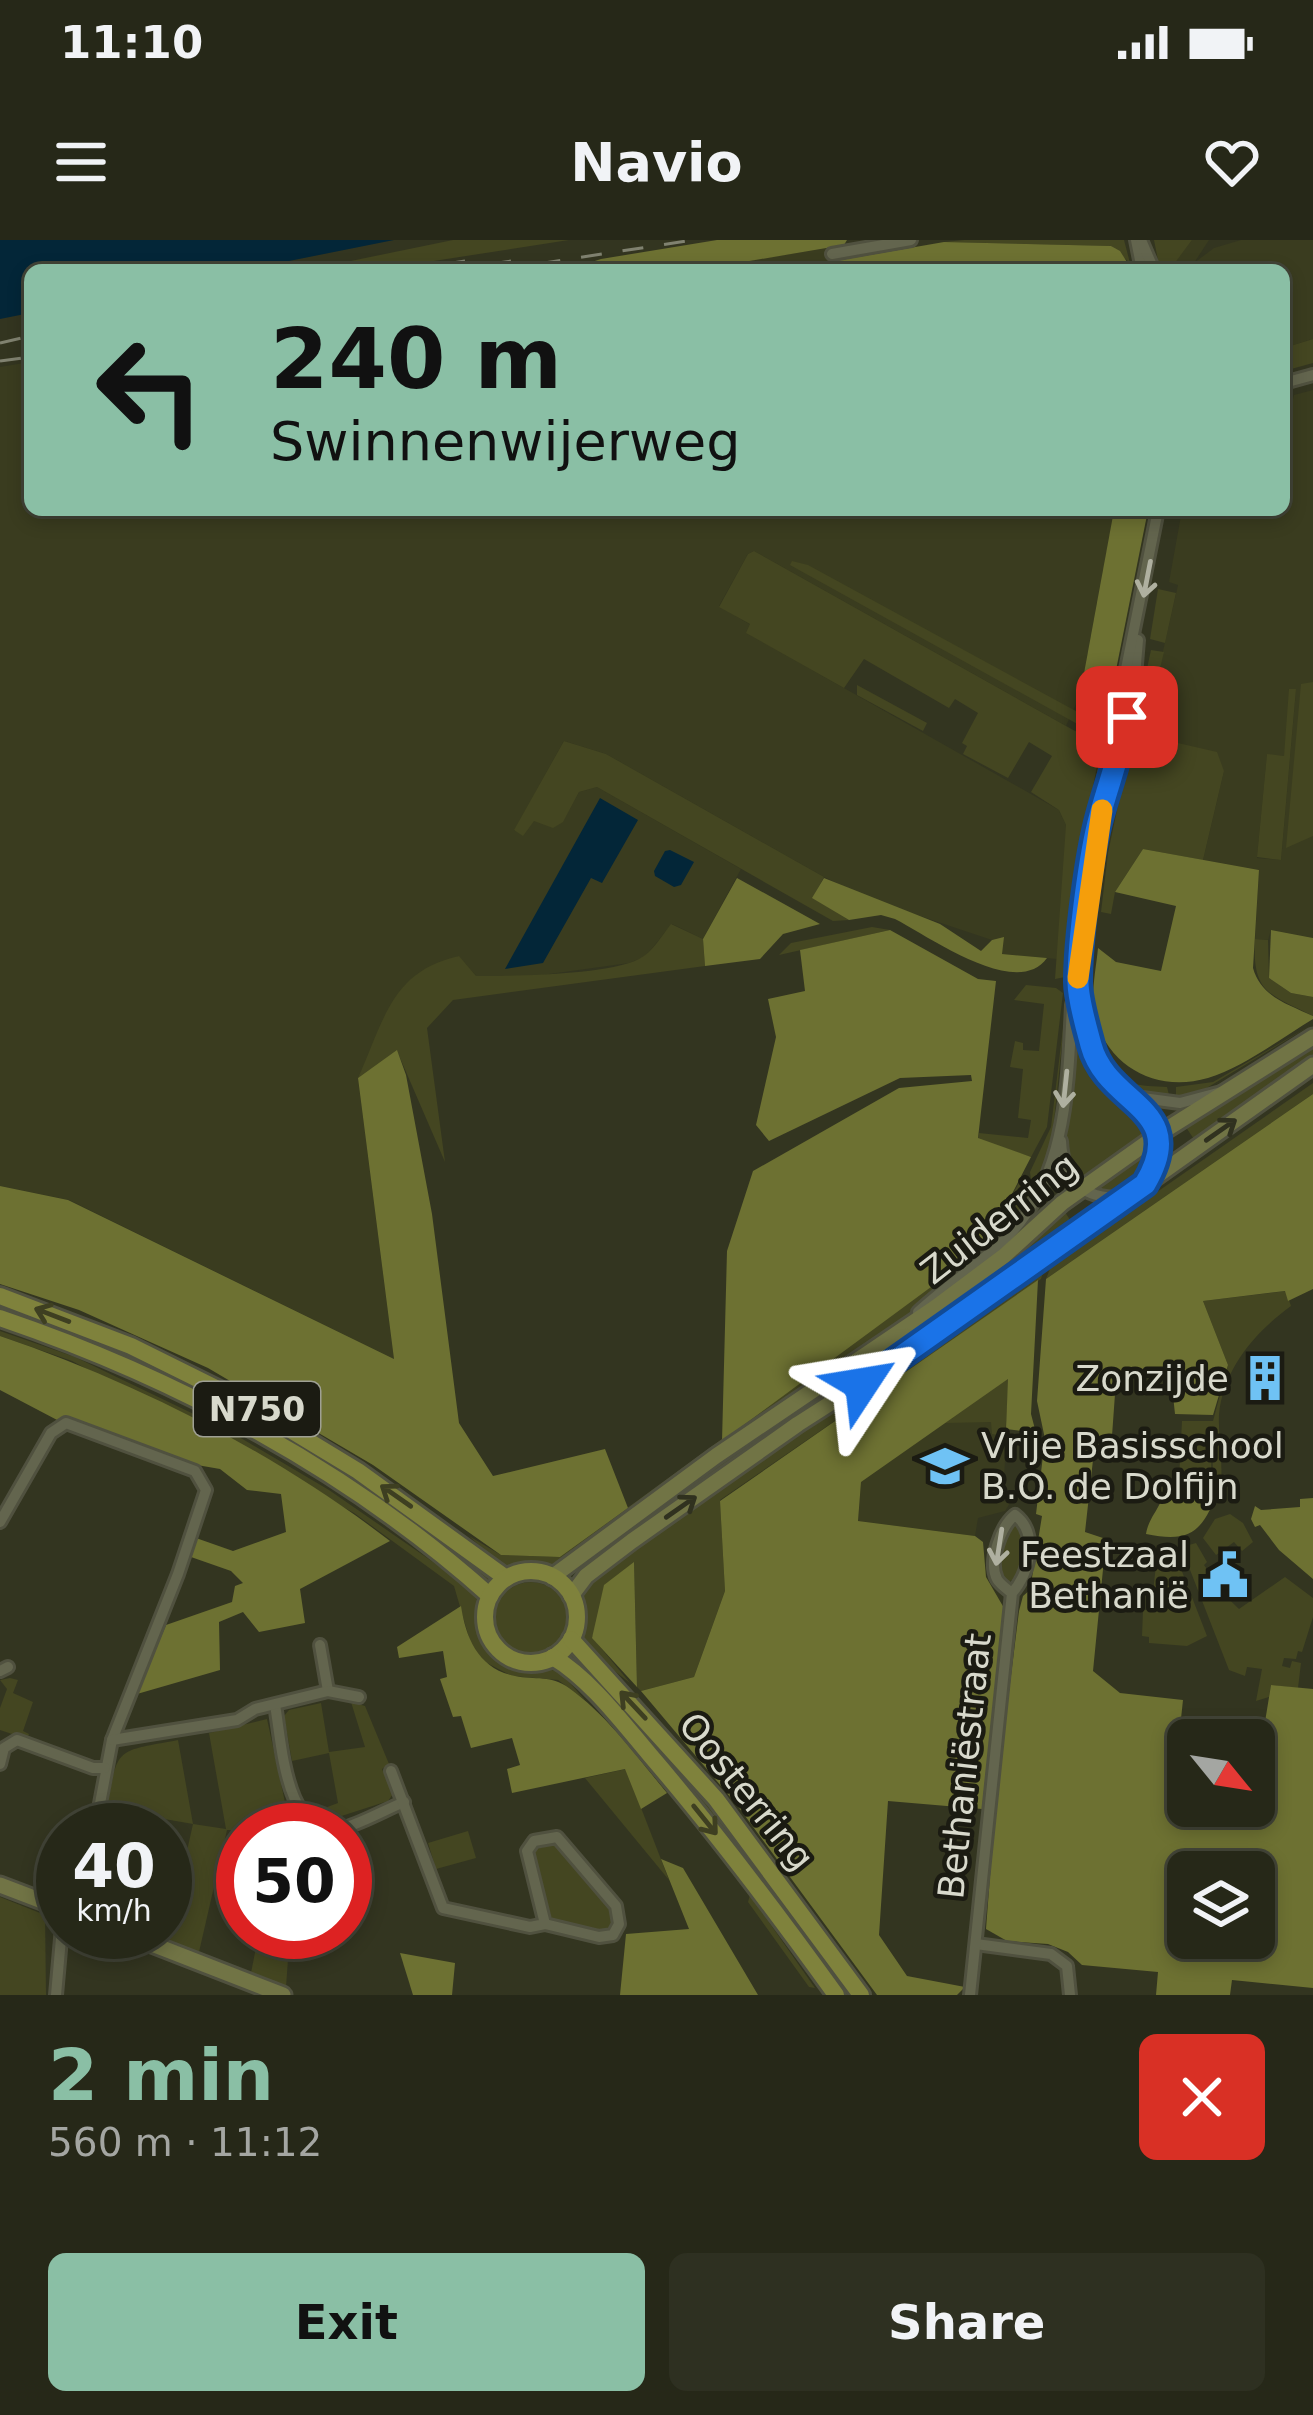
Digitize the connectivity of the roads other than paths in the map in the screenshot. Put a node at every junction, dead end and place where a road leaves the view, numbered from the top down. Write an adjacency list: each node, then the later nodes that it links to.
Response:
1 (911, 240): 2 (street)
2 (832, 254)
3 (1160, 516): 4 (street, one-way to 4)
4 (1077, 986): 8 (street); 9 (street, one-way to 9)
5 (1313, 1037): 7 (main road, Zuiderring)
6 (1313, 1065): 11 (main road, Zuiderring, one-way to 6)
7 (1225, 1090): 8 (street); 10 (main road, Zuiderring)
8 (1131, 1096): 10 (street)
9 (1060, 1132): 12 (street); 16 (street)
10 (1159, 1134): 11 (street); 12 (main road, Zuiderring)
11 (1145, 1184): 13 (main road, Zuiderring)
12 (1080, 1190): 13 (street); 16 (main road, Zuiderring)
13 (1124, 1198): 22 (main road, Zuiderring, one-way to 13)
14 (0, 1296): 19 (main road, N750, one-way to 14)
15 (0, 1318): 21 (main road, N750)
16 (902, 1327): 18 (main road, Zuiderring)
17 (0, 1522): 29 (street)
18 (552, 1576): 19 (main road); 22 (main road)
19 (506, 1578): 21 (main road)
20 (1012, 1593): 20 (street, Bethaniëstraat, one-way to 20); 38 (street, Bethaniëstraat)
21 (490, 1596): 25 (main road)
22 (572, 1596): 23 (main road)
23 (571, 1639): 25 (main road); 44 (main road, Oosterring, one-way to 23)
24 (320, 1645): 26 (street)
25 (553, 1658): 43 (main road, Oosterring, one-way to 43)
26 (328, 1691): 27 (street); 28 (street)
27 (359, 1697)
28 (275, 1705): 29 (street); 33 (street)
29 (112, 1739): 31 (street)
30 (0, 1764): 31 (street)
31 (105, 1768): 34 (street)
32 (391, 1771): 33 (street)
33 (404, 1802): 37 (street)
34 (99, 1803)
35 (0, 1885): 36 (main road)
36 (36, 1901)
37 (545, 1924): 37 (street)
38 (976, 1944): 45 (street, Bethaniëstraat); 46 (street, Bethaniëstraat)
39 (59, 1959): 41 (street)
40 (190, 1959): 42 (main road)
41 (56, 1995)
42 (283, 1995)
43 (836, 1995)
44 (861, 1995)
45 (970, 1995)
46 (1070, 1995)

